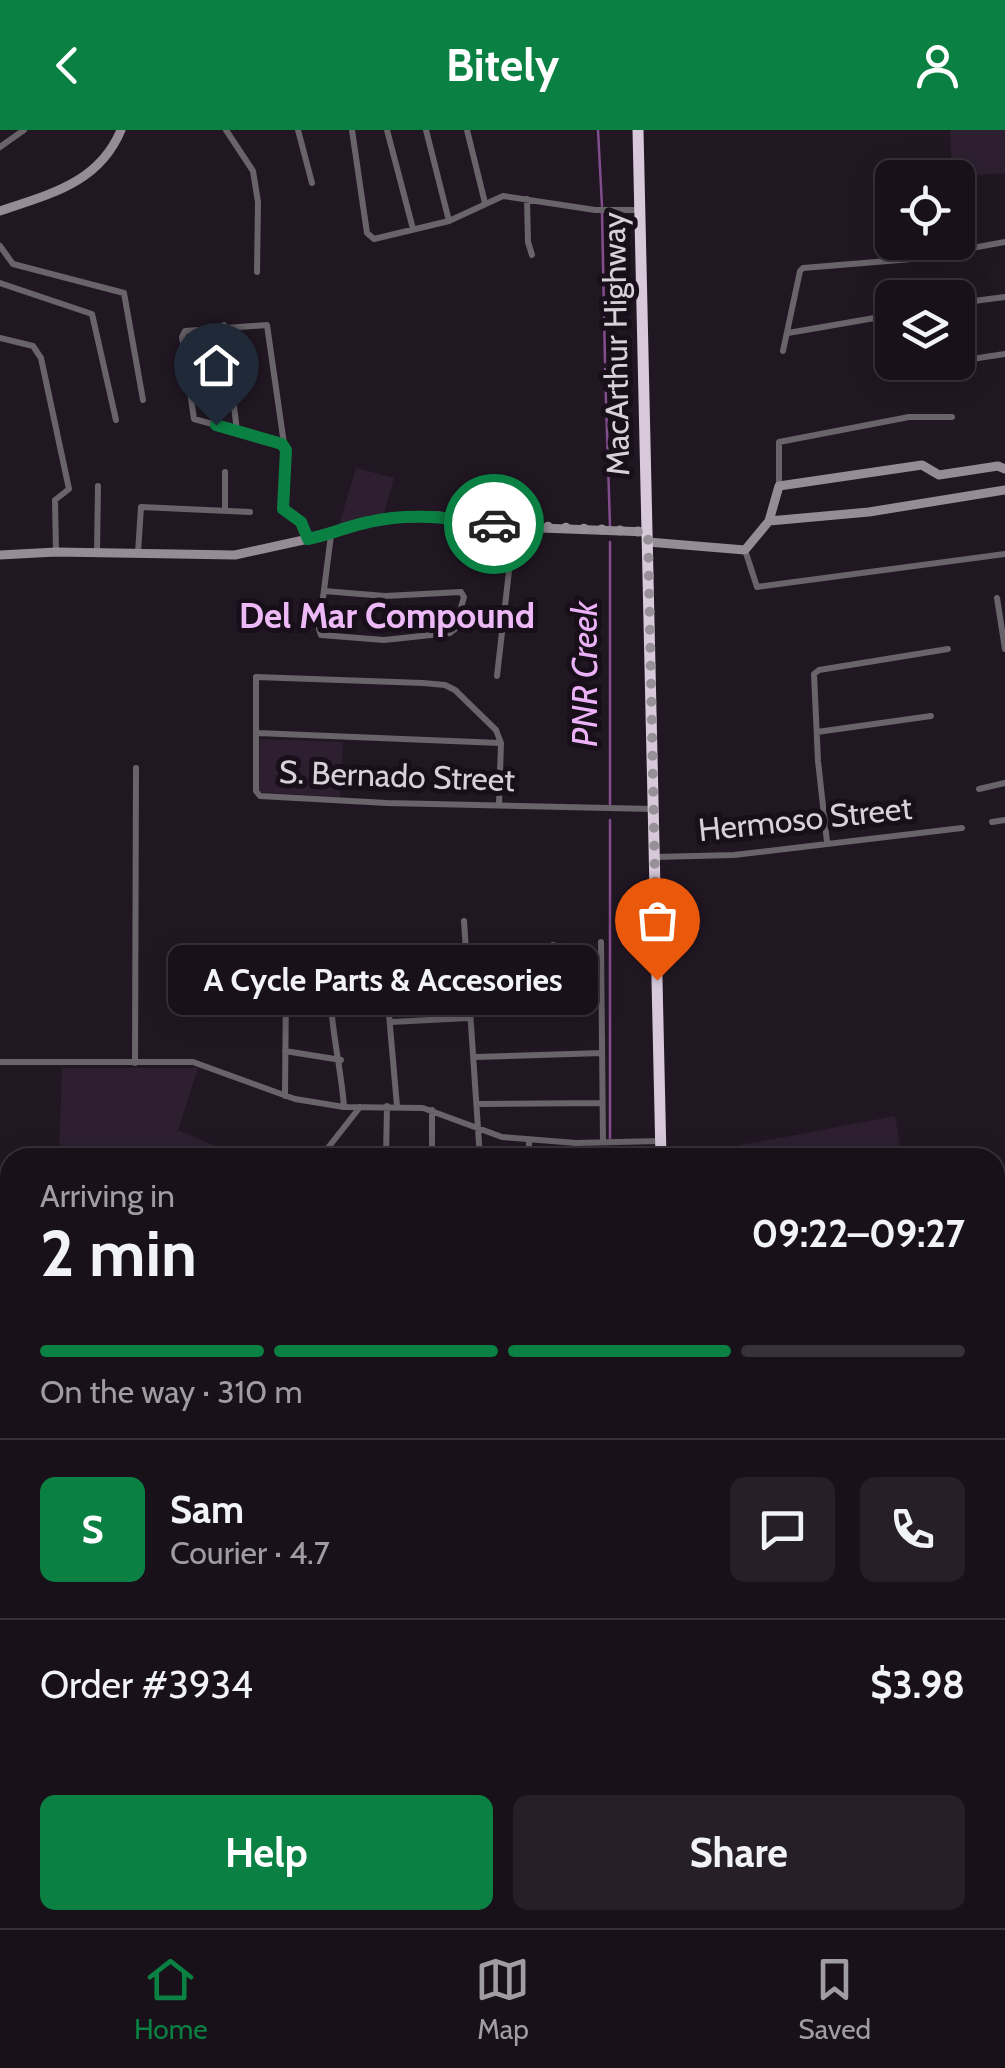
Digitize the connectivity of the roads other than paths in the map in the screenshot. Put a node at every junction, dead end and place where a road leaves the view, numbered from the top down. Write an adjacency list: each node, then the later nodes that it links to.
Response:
1 (24, 130): 10 (street)
2 (121, 130): 15 (street)
3 (226, 130): 21 (street)
4 (298, 130): 11 (street)
5 (352, 130): 17 (street)
6 (388, 130): 17 (street)
7 (426, 130): 16 (street)
8 (466, 130): 13 (street)
9 (638, 130): 14 (highway, MacArthur Highway)
10 (1, 146)
11 (312, 183)
12 (527, 200): 13 (street); 14 (street); 20 (street)
13 (485, 203): 16 (street)
14 (640, 210): 47 (highway, MacArthur Highway)
15 (0, 211)
16 (449, 221): 17 (street)
17 (413, 228)
18 (1005, 242): 27 (street)
19 (0, 246): 32 (street)
20 (532, 255)
21 (257, 272)
22 (0, 283): 34 (street)
23 (1005, 296): 24 (street)
24 (975, 300)
25 (875, 318): 27 (street)
26 (224, 326): 35 (street); 35 (street); 36 (street)
27 (788, 333): 29 (street)
28 (0, 338): 50 (street)
29 (783, 352)
30 (1005, 354): 31 (street)
31 (975, 358)
32 (142, 400)
33 (952, 417): 40 (street)
34 (116, 420)
35 (237, 431): 36 (street)
36 (282, 444): 48 (street)
37 (1005, 468): 40 (street)
38 (226, 472): 42 (street)
39 (98, 486): 51 (street)
40 (780, 486): 44 (street)
41 (1005, 490): 44 (street)
42 (225, 510): 43 (street); 52 (street)
43 (250, 512)
44 (770, 520): 49 (street)
45 (514, 527): 46 (street); 47 (street); 59 (street)
46 (331, 534): 48 (street); 55 (street)
47 (648, 537): 49 (street); 68 (highway, MacArthur Highway)
48 (308, 539): 52 (street)
49 (745, 550): 53 (street)
50 (56, 552): 51 (street); 54 (street)
51 (97, 552): 52 (street)
52 (138, 553)
53 (1005, 554)
54 (0, 555)
55 (324, 590): 55 (street)
56 (997, 598): 58 (street)
57 (948, 649): 61 (street)
58 (1005, 649)
59 (497, 676)
60 (931, 716): 61 (street)
61 (816, 732): 72 (street)
62 (257, 734): 63 (street); 63 (street, S. Bernado Street); 67 (street, S. Bernado Street)
63 (501, 742): 67 (street)
64 (136, 768): 90 (street)
65 (1005, 783): 66 (street)
66 (979, 789)
67 (499, 804): 68 (street, S. Bernado Street)
68 (653, 810): 73 (highway, MacArthur Highway)
69 (1005, 820): 70 (street)
70 (992, 822)
71 (962, 828): 72 (street, Hermoso Street)
72 (827, 842): 73 (street, Hermoso Street)
73 (654, 857): 101 (highway, MacArthur Highway)
74 (464, 921): 80 (street)
75 (600, 942): 82 (street)
76 (553, 944): 81 (street)
77 (385, 969): 84 (street)
78 (263, 988): 79 (street)
79 (286, 988): 85 (street); 88 (street)
80 (468, 1004): 81 (street); 83 (street)
81 (556, 1004): 82 (street)
82 (601, 1004): 86 (street)
83 (468, 1018): 84 (street); 87 (street)
84 (391, 1022): 96 (street)
85 (286, 1051): 88 (street); 91 (street)
86 (602, 1053): 87 (street); 92 (street)
87 (474, 1056): 93 (street)
88 (341, 1060): 97 (street)
89 (0, 1062): 90 (street)
90 (135, 1062): 91 (street)
91 (285, 1096): 97 (street)
92 (602, 1103): 93 (street); 102 (street)
93 (478, 1104): 99 (street)
94 (361, 1106): 95 (street); 97 (street); 104 (street)
95 (386, 1106): 96 (street); 105 (street)
96 (397, 1106): 98 (street)
97 (344, 1107)
98 (432, 1110): 99 (street); 106 (street)
99 (480, 1128): 100 (street); 107 (street)
100 (529, 1141): 103 (street); 108 (street)
101 (660, 1141): 102 (street); 110 (highway, MacArthur Highway)
102 (603, 1142): 103 (street)
103 (576, 1143): 109 (street)
104 (328, 1148)
105 (386, 1148)
106 (432, 1148)
107 (480, 1148)
108 (529, 1148)
109 (576, 1148)
110 (660, 1148)

